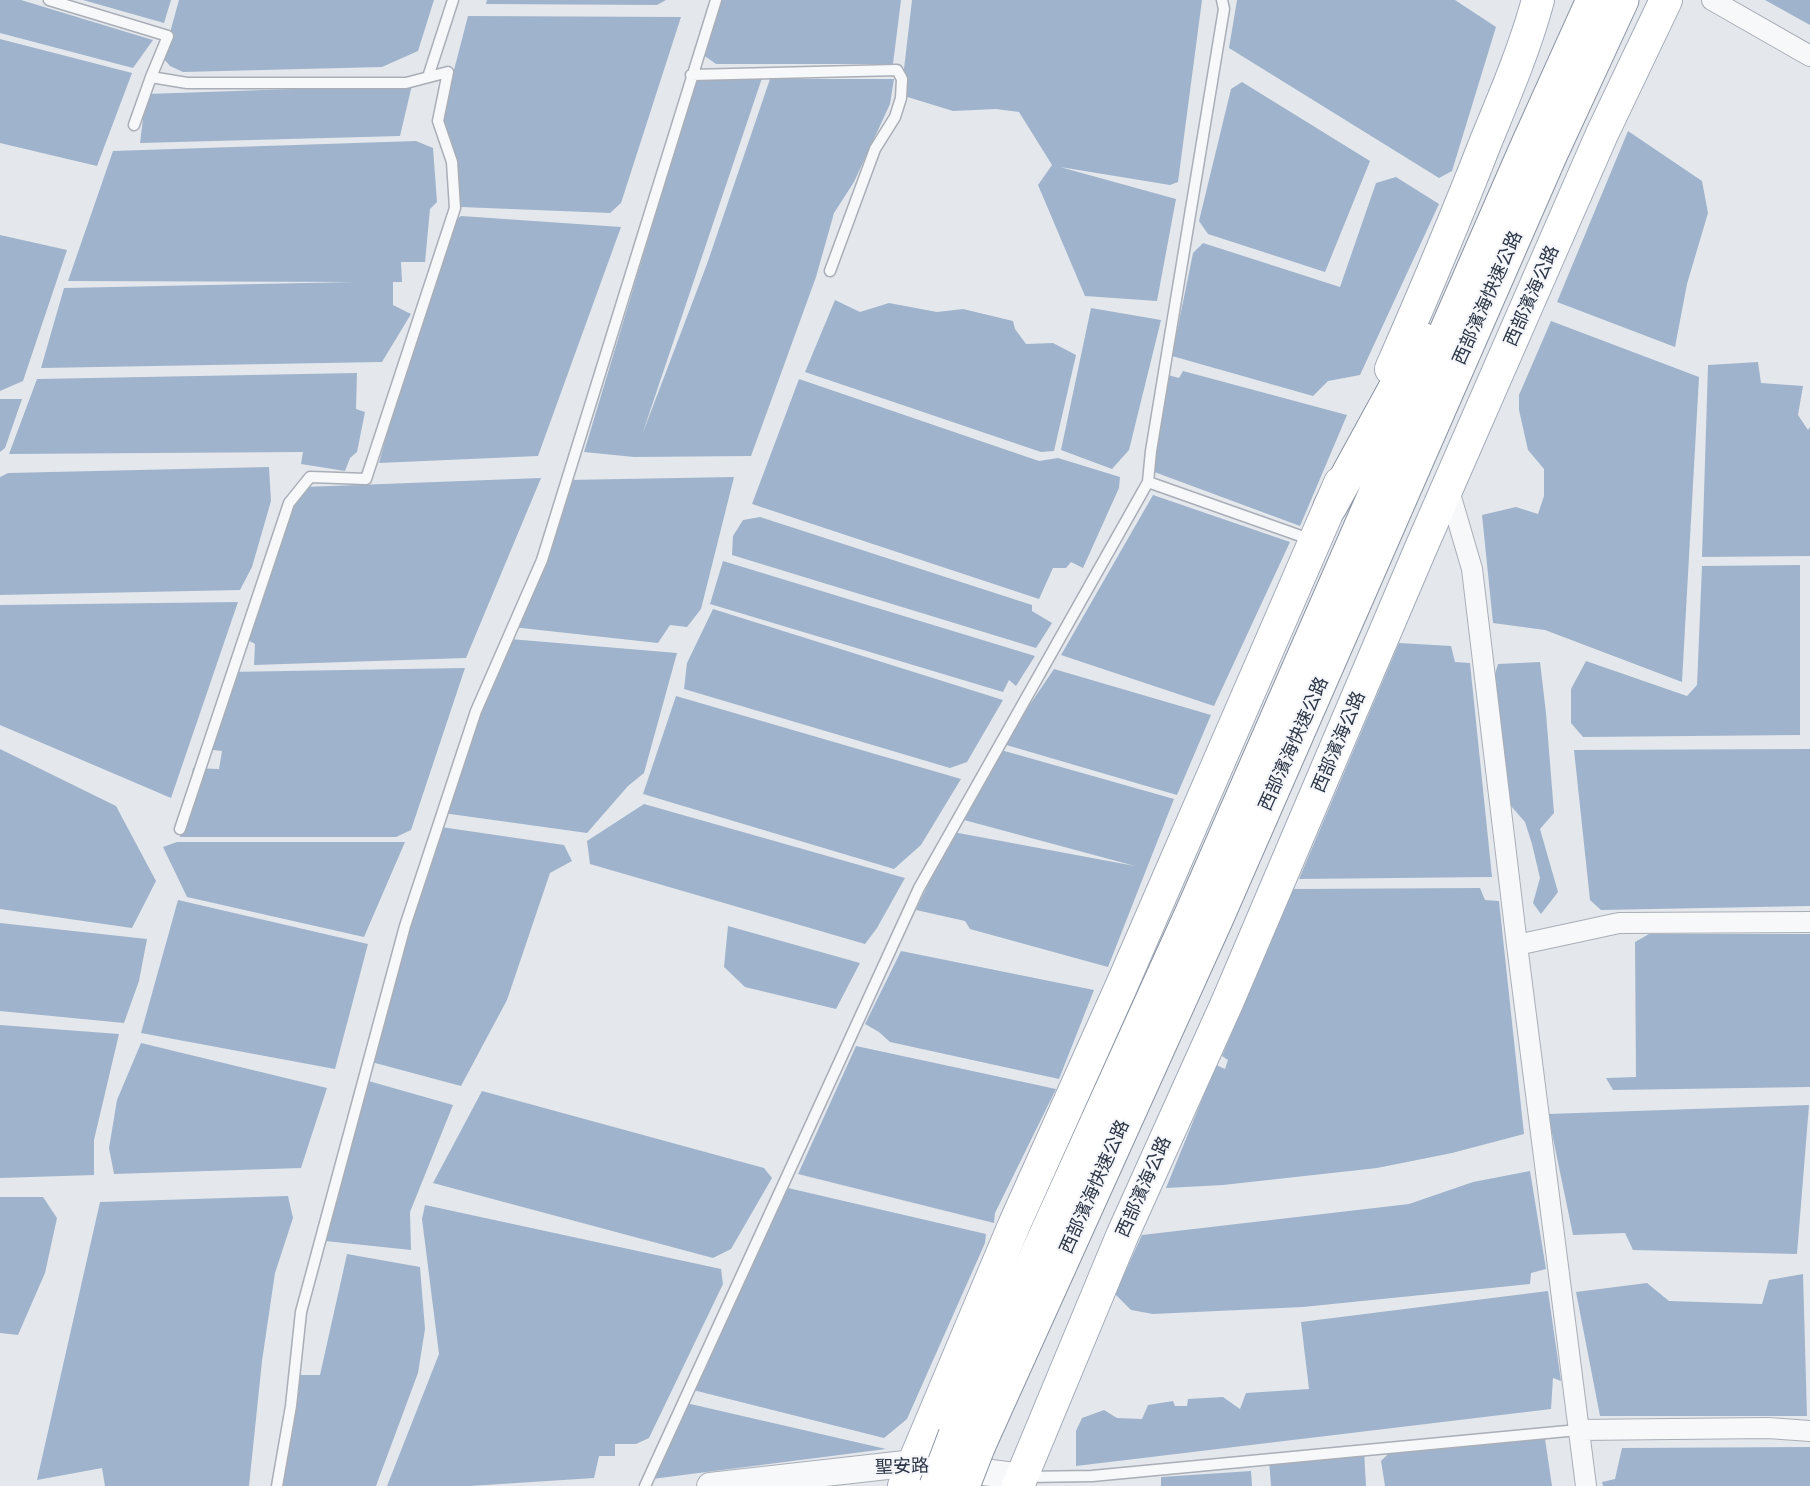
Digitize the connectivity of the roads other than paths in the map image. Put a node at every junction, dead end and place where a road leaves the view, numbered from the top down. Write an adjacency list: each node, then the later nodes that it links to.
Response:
1 (49, 0): 13 (lane)
2 (453, 0): 14 (lane)
3 (716, 0): 12 (lane)
4 (1222, 0): 17 (lane)
5 (1538, 0): 19 (main road)
6 (1587, 0): 19 (highway)
7 (1593, 0): 26 (highway, 西部濱海快速公路)
8 (1622, 0): 26 (highway, 西部濱海快速公路)
9 (1666, 0): 18 (main road, 西部濱海公路)
10 (1712, 0): 11 (street)
11 (1810, 56)
12 (692, 75): 16 (lane); 29 (lane)
13 (151, 77): 14 (lane); 15 (lane)
14 (428, 77): 21 (lane)
15 (134, 125)
16 (830, 271)
17 (1148, 482): 20 (lane); 30 (lane)
18 (1448, 487): 23 (street); 28 (main road, 西部濱海公路)
19 (1330, 507): 20 (main road)
20 (1316, 542): 27 (main road)
21 (180, 829)
22 (1810, 922): 23 (street)
23 (1517, 945): 24 (street)
24 (1578, 1430): 25 (street); 28 (lane); 33 (street)
25 (1810, 1431)
26 (967, 1440): 27 (highway, 西部濱海快速公路, bridge); 32 (highway, 西部濱海快速公路, bridge)
27 (918, 1478): 28 (street, 聖安路); 31 (street, 聖安路)
28 (1020, 1481)
29 (277, 1486)
30 (645, 1486)
31 (710, 1486)
32 (963, 1486)
33 (1586, 1486)

